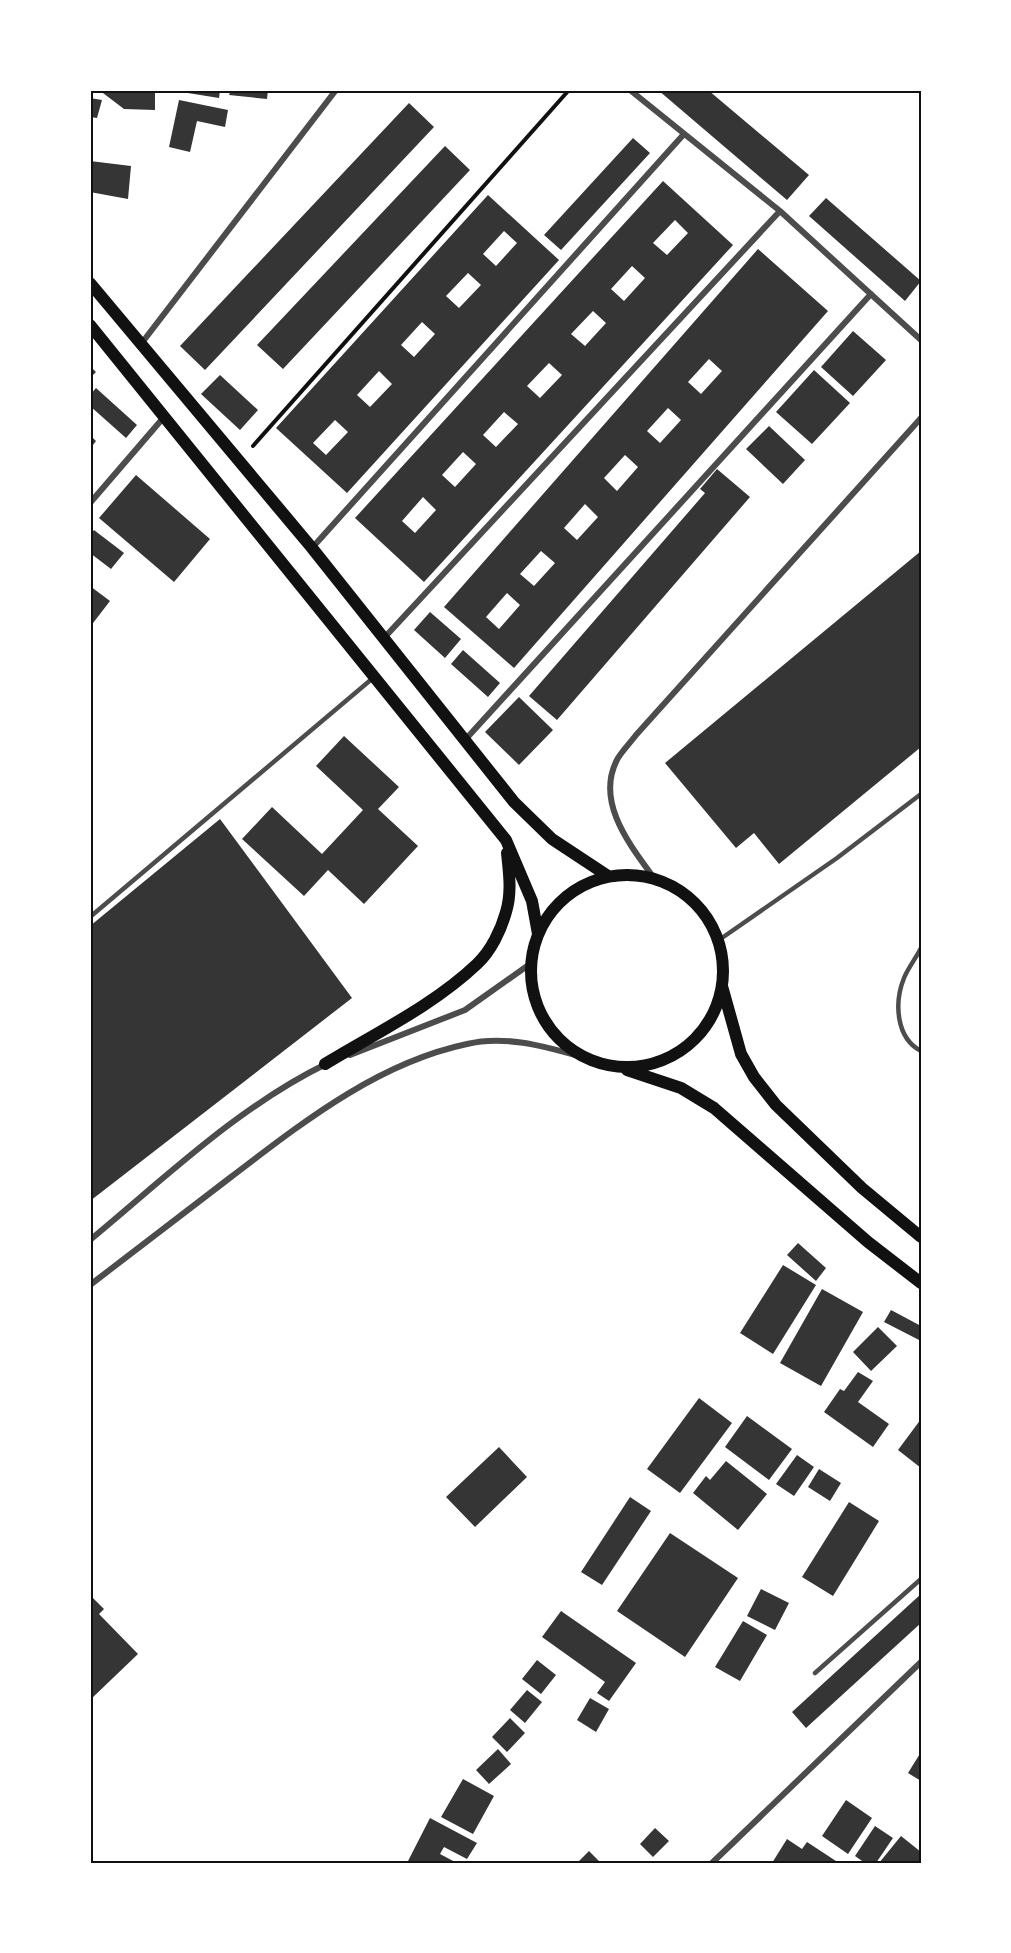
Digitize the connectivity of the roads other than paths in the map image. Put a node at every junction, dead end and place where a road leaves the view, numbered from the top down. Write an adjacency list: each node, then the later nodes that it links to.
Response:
1 (336, 90): 9 (street)
2 (630, 90): 3 (street)
3 (684, 134): 4 (street); 13 (street)
4 (780, 212): 6 (street); 14 (street)
5 (90, 283): 9 (main road)
6 (871, 294): 8 (street); 16 (street)
7 (90, 325): 10 (main road)
8 (921, 340)
9 (140, 345): 13 (main road)
10 (165, 416): 12 (street); 15 (main road)
11 (921, 418): 20 (street)
12 (90, 503)
13 (312, 548): 14 (main road)
14 (384, 638): 16 (main road)
15 (375, 676): 18 (main road); 21 (lane)
16 (465, 740): 19 (main road)
17 (921, 794): 23 (lane)
18 (506, 840): 22 (main road); 29 (main road)
19 (608, 876): 20 (main road); 22 (main road)
20 (654, 878): 23 (main road)
21 (90, 917)
22 (538, 934): 25 (main road)
23 (719, 940): 26 (main road)
24 (921, 948): 27 (lane)
25 (530, 964): 28 (main road); 29 (street)
26 (722, 986): 30 (main road); 31 (main road)
27 (921, 1051)
28 (579, 1056): 30 (main road); 34 (street)
29 (325, 1064): 32 (street)
30 (623, 1068): 33 (main road)
31 (921, 1237)
32 (90, 1240)
33 (921, 1282)
34 (90, 1285)
35 (921, 1579): 37 (lane)
36 (921, 1662): 38 (street)
37 (815, 1673)
38 (712, 1863)

